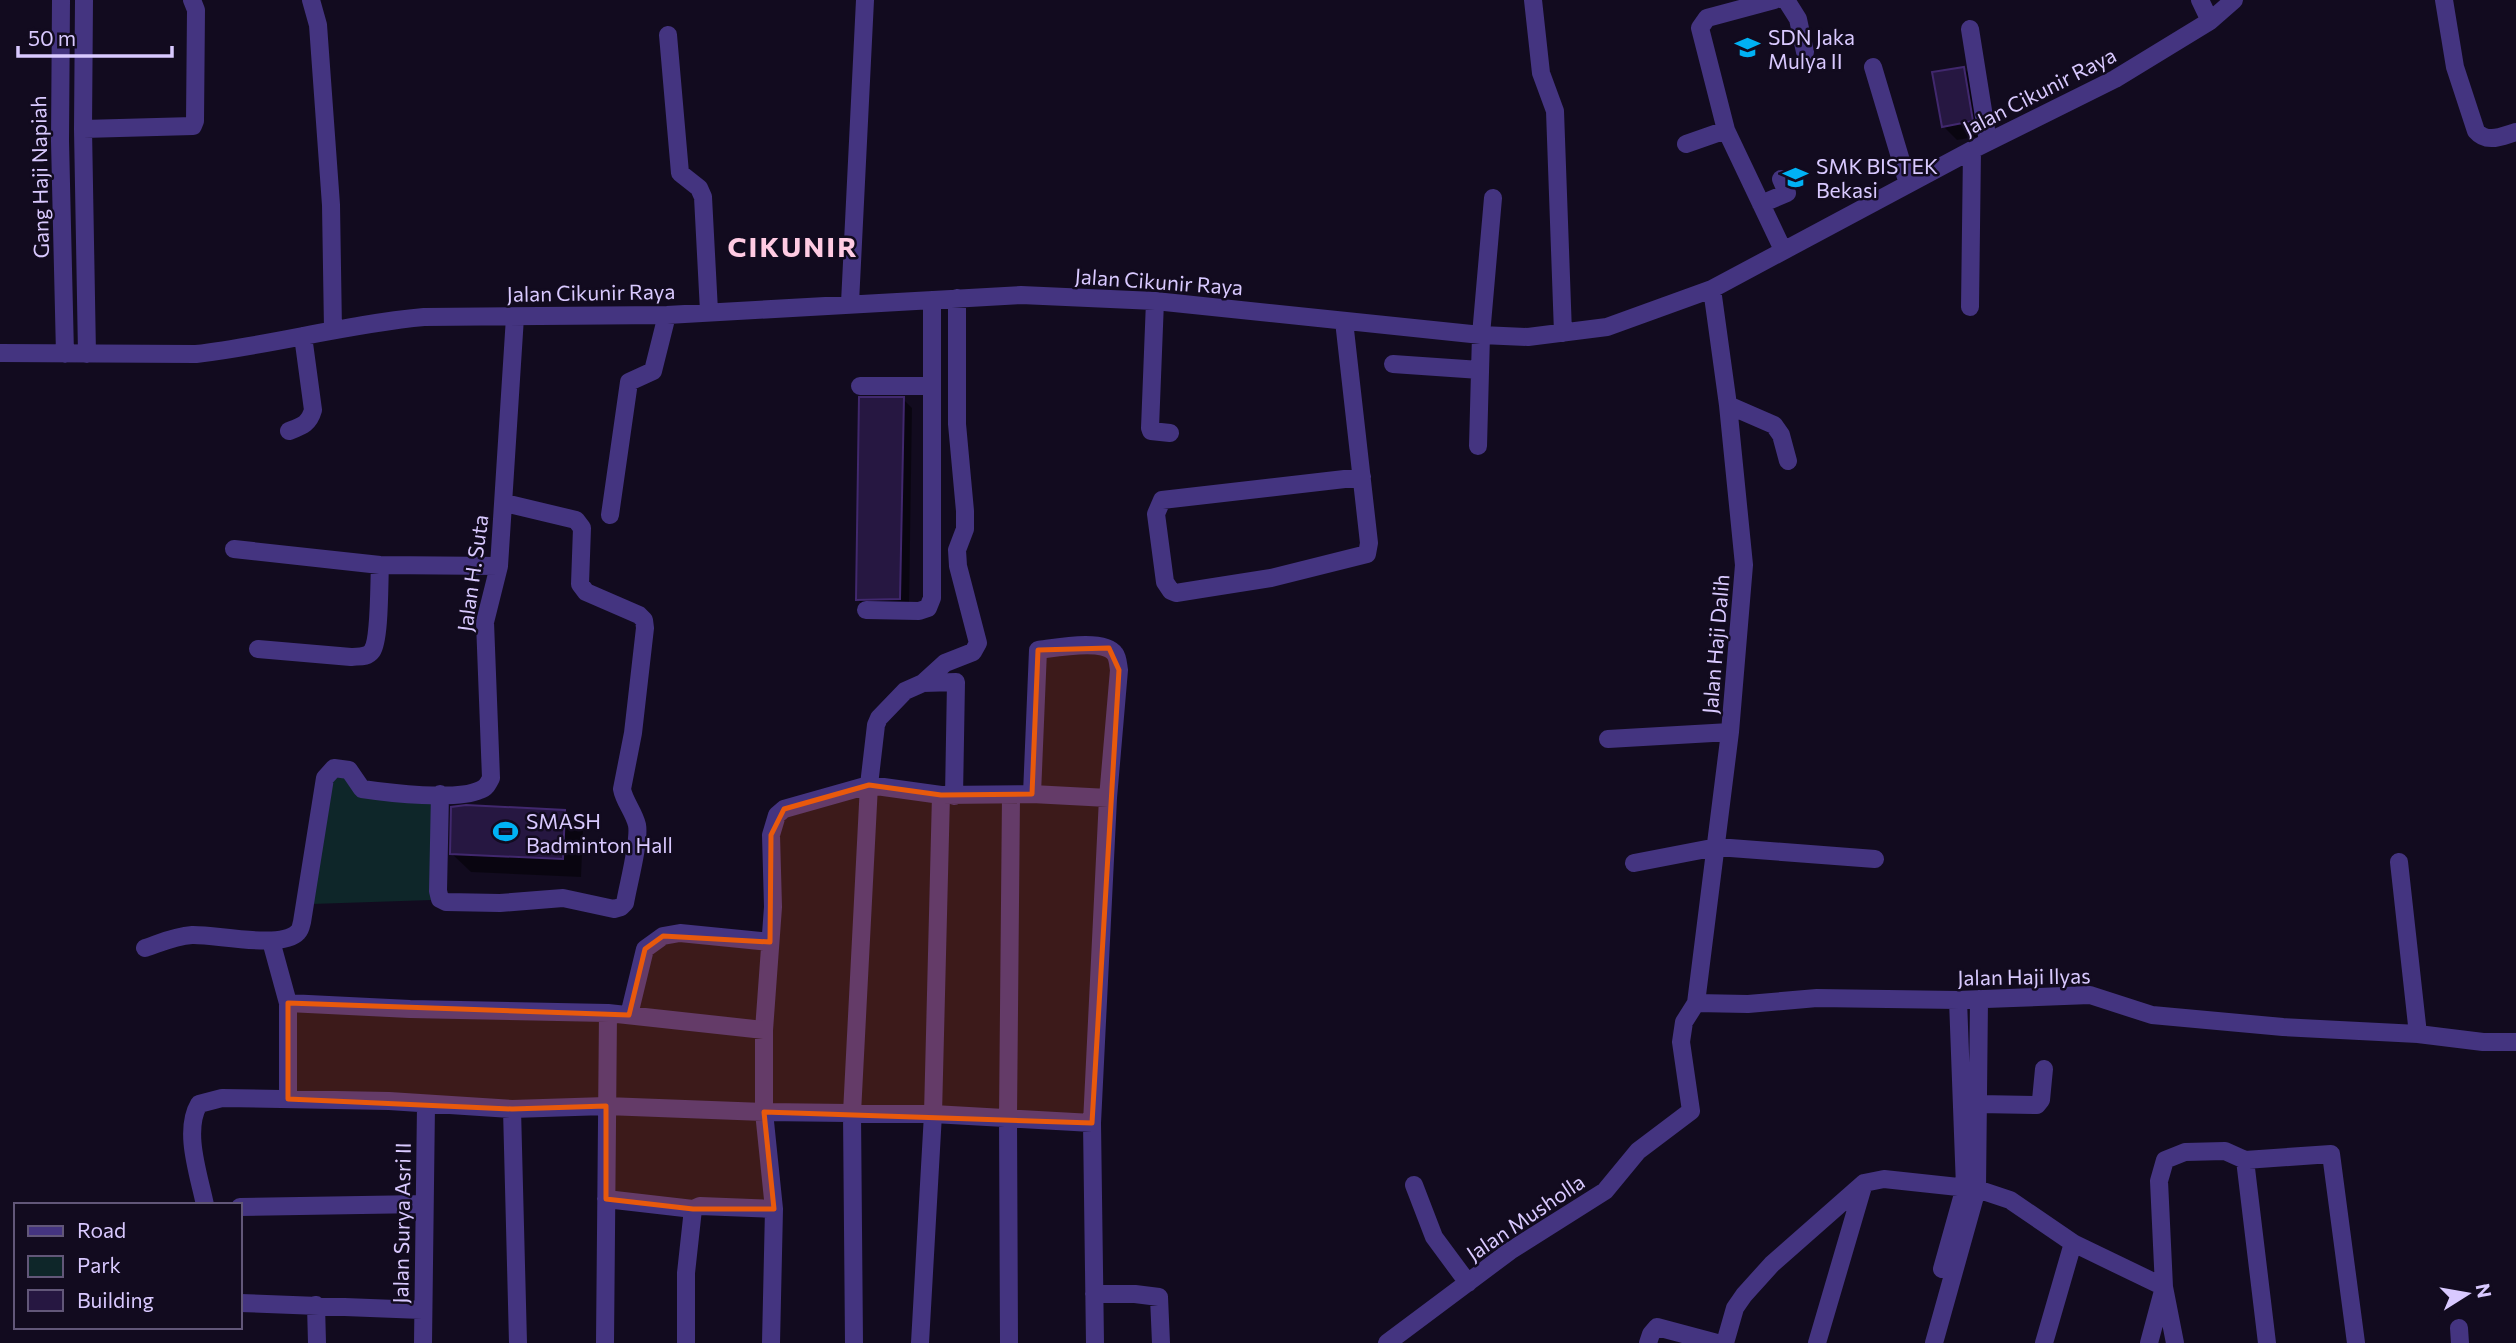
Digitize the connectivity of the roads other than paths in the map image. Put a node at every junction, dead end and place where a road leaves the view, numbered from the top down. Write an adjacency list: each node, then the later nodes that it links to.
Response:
1 (61, 0): 42 (street, Gang Haji Napiah)
2 (84, 0): 17 (street)
3 (192, 0): 17 (street)
4 (311, 0): 37 (street)
5 (865, 0): 31 (street)
6 (1534, 0): 38 (street)
7 (1774, 0): 18 (street)
8 (1786, 0): 15 (street)
9 (2200, 0): 12 (street)
10 (2234, 0): 12 (street, Jalan Cikunir Raya)
11 (2444, 0): 19 (street)
12 (2210, 21): 21 (street, Jalan Cikunir Raya)
13 (1970, 29): 21 (street)
14 (667, 35): 33 (street)
15 (1805, 52)
16 (1872, 67): 23 (street)
17 (83, 129): 43 (street)
18 (1726, 130): 20 (street); 25 (street)
19 (2516, 132)
20 (1686, 144)
21 (1980, 146): 23 (street, Jalan Cikunir Raya); 32 (street)
22 (1780, 179): 25 (street)
23 (1909, 184): 26 (street, Jalan Cikunir Raya)
24 (1493, 198): 40 (street)
25 (1761, 204): 26 (street)
26 (1783, 250): 27 (street, Jalan Cikunir Raya)
27 (1712, 289): 38 (street, Jalan Cikunir Raya); 48 (street, Jalan Haji Dalih)
28 (957, 298): 29 (street, Jalan Cikunir Raya); 30 (street, Jalan Cikunir Raya); 61 (street)
29 (932, 300): 31 (street, Jalan Cikunir Raya); 47 (street)
30 (1155, 301): 36 (street, Jalan Cikunir Raya); 50 (street)
31 (850, 303): 33 (street, Jalan Cikunir Raya)
32 (1970, 307)
33 (709, 311): 34 (street, Jalan Cikunir Raya)
34 (667, 315): 35 (street, Jalan Cikunir Raya); 55 (street)
35 (515, 317): 37 (street, Jalan Cikunir Raya); 54 (street, Jalan H. Suta)
36 (1344, 321): 40 (street, Jalan Cikunir Raya); 53 (street)
37 (334, 330): 39 (street, Jalan Cikunir Raya)
38 (1563, 333): 40 (street, Jalan Cikunir Raya)
39 (303, 335): 43 (street, Jalan Cikunir Raya); 49 (street)
40 (1481, 335): 45 (street)
41 (0, 353): 42 (street, Jalan Cikunir Raya)
42 (65, 354): 43 (street, Jalan Cikunir Raya)
43 (87, 354)
44 (1392, 364): 45 (street)
45 (1480, 370): 51 (street)
46 (860, 386): 47 (street)
47 (930, 386): 59 (street)
48 (1728, 405): 52 (street); 62 (street, Jalan Haji Dalih)
49 (289, 431)
50 (1170, 433)
51 (1478, 446)
52 (1788, 461)
53 (1362, 477): 53 (street)
54 (505, 503): 58 (street, Jalan H. Suta); 65 (street)
55 (610, 514)
56 (234, 550): 57 (street)
57 (380, 565): 58 (street); 60 (street)
58 (499, 566): 65 (street, Jalan H. Suta)
59 (866, 610)
60 (258, 649)
61 (923, 683): 64 (street); 67 (street)
62 (1730, 732): 63 (street); 70 (street, Jalan Haji Dalih)
63 (1608, 739)
64 (869, 785): 67 (street); 75 (street); 93 (street)
65 (440, 794): 74 (street, Jalan H. Suta)
66 (1032, 794): 68 (street); 69 (street); 69 (street)
67 (947, 795): 68 (street); 94 (street)
68 (1011, 795): 95 (street)
69 (1108, 798): 96 (street)
70 (1717, 847): 71 (street); 73 (street); 80 (street, Jalan Haji Dalih)
71 (1875, 859)
72 (2399, 862): 84 (street)
73 (1634, 863)
74 (271, 941): 76 (street); 79 (street)
75 (770, 942): 82 (street); 83 (street)
76 (145, 948)
77 (1979, 999): 78 (street, Jalan Haji Ilyas); 84 (street, Jalan Haji Ilyas); 88 (street)
78 (1958, 1000): 80 (street, Jalan Haji Ilyas); 100 (street)
79 (288, 1003): 81 (street); 87 (street)
80 (1696, 1003): 108 (street, Jalan Musholla)
81 (608, 1013): 82 (street); 90 (street)
82 (629, 1015): 83 (street)
83 (764, 1030): 92 (street)
84 (2418, 1034): 85 (street, Jalan Haji Ilyas)
85 (2516, 1042)
86 (2044, 1069): 88 (street)
87 (288, 1099): 89 (street); 102 (street)
88 (1979, 1104): 100 (street)
89 (426, 1105): 91 (street); 103 (street, Jalan Surya Asri II)
90 (606, 1106): 91 (street); 92 (street); 101 (street)
91 (512, 1109): 116 (street)
92 (764, 1112): 93 (street); 106 (street)
93 (852, 1113): 94 (street); 120 (street)
94 (933, 1114): 95 (street); 121 (street)
95 (1008, 1117): 96 (street); 122 (street)
96 (1092, 1122): 110 (street)
97 (2245, 1160): 109 (street); 135 (street); 136 (street)
98 (1864, 1183): 100 (street); 128 (street); 129 (street)
99 (1414, 1185): 108 (street)
100 (1971, 1188): 107 (street); 130 (street); 131 (street)
101 (606, 1199): 105 (street); 117 (street)
102 (205, 1203)
103 (423, 1204): 104 (street); 113 (street, Jalan Surya Asri II)
104 (242, 1208)
105 (693, 1209): 106 (street); 118 (street)
106 (774, 1209): 119 (street)
107 (2073, 1243): 109 (street); 132 (street)
108 (1468, 1283): 125 (street, Jalan Musholla)
109 (2164, 1287): 133 (street); 134 (street)
110 (1094, 1294): 123 (street); 124 (street)
111 (242, 1303): 112 (street)
112 (316, 1305): 113 (street); 114 (street)
113 (422, 1310): 115 (street, Jalan Surya Asri II)
114 (317, 1343)
115 (423, 1343)
116 (517, 1343)
117 (605, 1343)
118 (686, 1343)
119 (771, 1343)
120 (854, 1343)
121 (920, 1343)
122 (1009, 1343)
123 (1095, 1343)
124 (1161, 1343)
125 (1387, 1343)
126 (1648, 1343): 127 (street)
127 (1717, 1343)
128 (1725, 1343)
129 (1817, 1343)
130 (1922, 1343)
131 (1934, 1343)
132 (2044, 1343)
133 (2149, 1343)
134 (2175, 1343)
135 (2267, 1343)
136 (2356, 1343)

